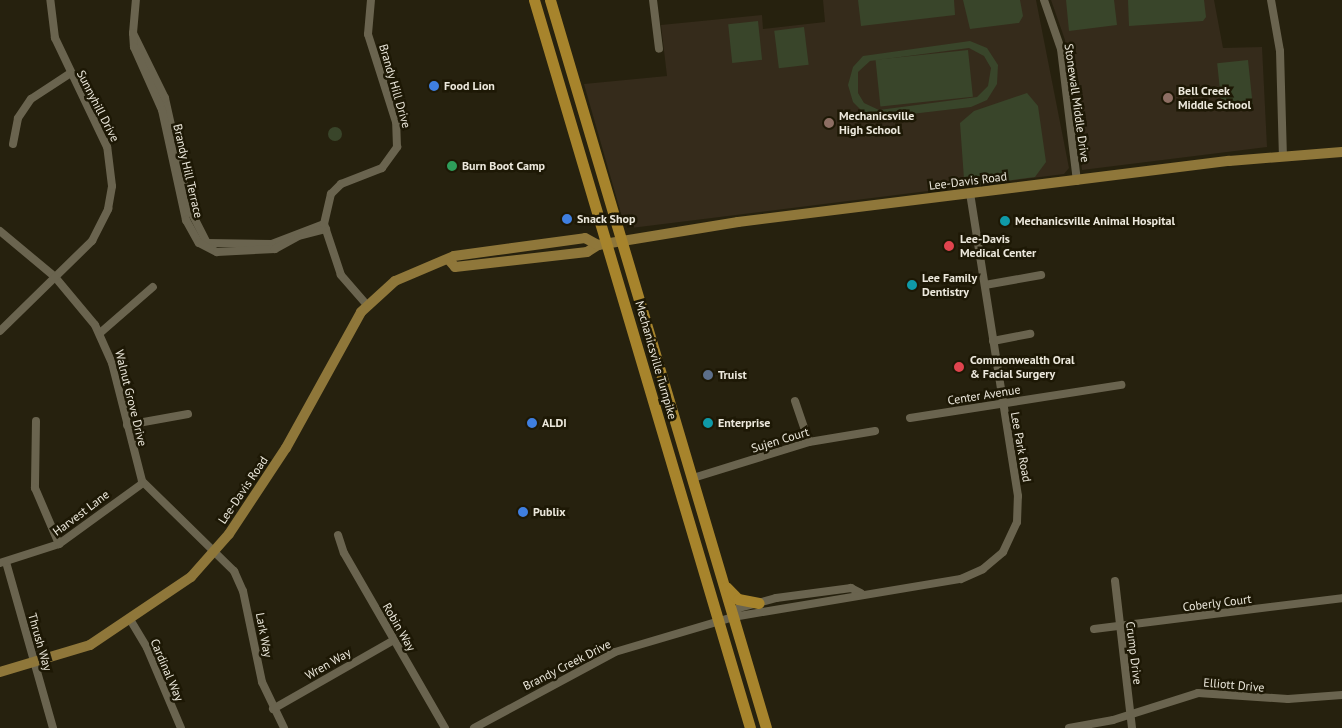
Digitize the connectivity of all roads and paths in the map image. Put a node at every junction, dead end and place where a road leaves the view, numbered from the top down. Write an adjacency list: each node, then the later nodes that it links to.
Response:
1 (50, 0): 10 (street, Sunnyhill Drive)
2 (136, 0): 16 (street, Brandy Hill Terrace)
3 (534, 0): 19 (highway, Mechanicsville Turnpike)
4 (550, 0): 18 (highway, Mechanicsville Turnpike)
5 (653, 0): 9 (street)
6 (1044, 0): 14 (street, Stonewall Middle Drive)
7 (1271, 0): 13 (street)
8 (370, 1): 16 (street, Brandy Hill Drive)
9 (659, 49)
10 (69, 74): 11 (street); 24 (street, Sunnyhill Drive)
11 (13, 144)
12 (1342, 152): 13 (main road, Lee-Davis Road)
13 (1283, 156): 14 (main road, Lee-Davis Road)
14 (1077, 180): 15 (main road, Lee-Davis Road)
15 (970, 194): 18 (main road, Lee-Davis Road); 25 (street, Lee Park Road)
16 (325, 227): 27 (street)
17 (0, 231): 24 (street, Walnut Grove Drive)
18 (622, 240): 19 (main road, Lee-Davis Road); 41 (highway, Mechanicsville Turnpike)
19 (603, 244): 20 (main road, Lee-Davis Road); 22 (main road, Lee-Davis Road); 53 (highway, Mechanicsville Turnpike)
20 (531, 247): 21 (main road, Lee-Davis Road); 22 (main road)
21 (449, 260): 22 (main road, Lee-Davis Road); 27 (main road, Lee-Davis Road)
22 (497, 262)
23 (1041, 275): 25 (street)
24 (55, 277): 28 (street, Sunnyhill Drive); 29 (street, Walnut Grove Drive)
25 (985, 286): 31 (street, Lee Park Road)
26 (153, 287): 29 (street)
27 (367, 305): 45 (main road, Lee-Davis Road)
28 (0, 331)
29 (100, 334): 38 (street, Walnut Grove Drive)
30 (1030, 334): 31 (street)
31 (993, 341): 34 (street, Lee Park Road)
32 (1121, 386): 34 (street, Center Avenue)
33 (795, 401): 40 (street)
34 (1002, 404): 36 (street, Center Avenue); 49 (street, Lee Park Road)
35 (188, 414): 38 (street)
36 (910, 418)
37 (36, 421): 44 (street)
38 (127, 425): 42 (street, Walnut Grove Drive)
39 (875, 431): 40 (street, Sujen Court)
40 (809, 442): 41 (street, Sujen Court)
41 (693, 478): 47 (highway, Mechanicsville Turnpike)
42 (143, 483): 44 (street, Harvest Lane); 45 (street, Walnut Grove Drive)
43 (338, 535): 57 (street, Robin Way)
44 (58, 544): 46 (street, Harvest Lane)
45 (216, 550): 54 (main road, Lee-Davis Road); 61 (street, Lark Way)
46 (3, 563): 58 (street, Thrush Way)
47 (722, 580): 51 (highway); 52 (highway, Mechanicsville Turnpike)
48 (1114, 581): 55 (street, Crump Drive)
49 (861, 593): 51 (street, Lee Park Road); 52 (street, Lee Park Road)
50 (1342, 598): 55 (street, Coberly Court)
51 (759, 603): 52 (street, Lee Park Road)
52 (732, 617): 53 (street, Brandy Creek Drive); 69 (highway, Mechanicsville Turnpike)
53 (718, 620): 67 (street, Brandy Creek Drive); 68 (highway, Mechanicsville Turnpike)
54 (131, 621): 58 (main road, Lee-Davis Road); 64 (street, Cardinal Way)
55 (1120, 626): 56 (street, Coberly Court); 62 (street, Crump Drive)
56 (1094, 629)
57 (394, 640): 61 (street, Wren Way); 66 (street, Robin Way)
58 (34, 664): 59 (main road, Lee-Davis Road); 63 (street, Thrush Way)
59 (0, 672)
60 (1342, 695): 62 (street, Elliott Drive)
61 (273, 709): 65 (street, Lark Way)
62 (1130, 714): 70 (street, Elliott Drive); 71 (street, Crump Drive)
63 (53, 728)
64 (181, 728)
65 (284, 728)
66 (445, 728)
67 (474, 728)
68 (750, 728)
69 (766, 728)
70 (1069, 728)
71 (1132, 728)

